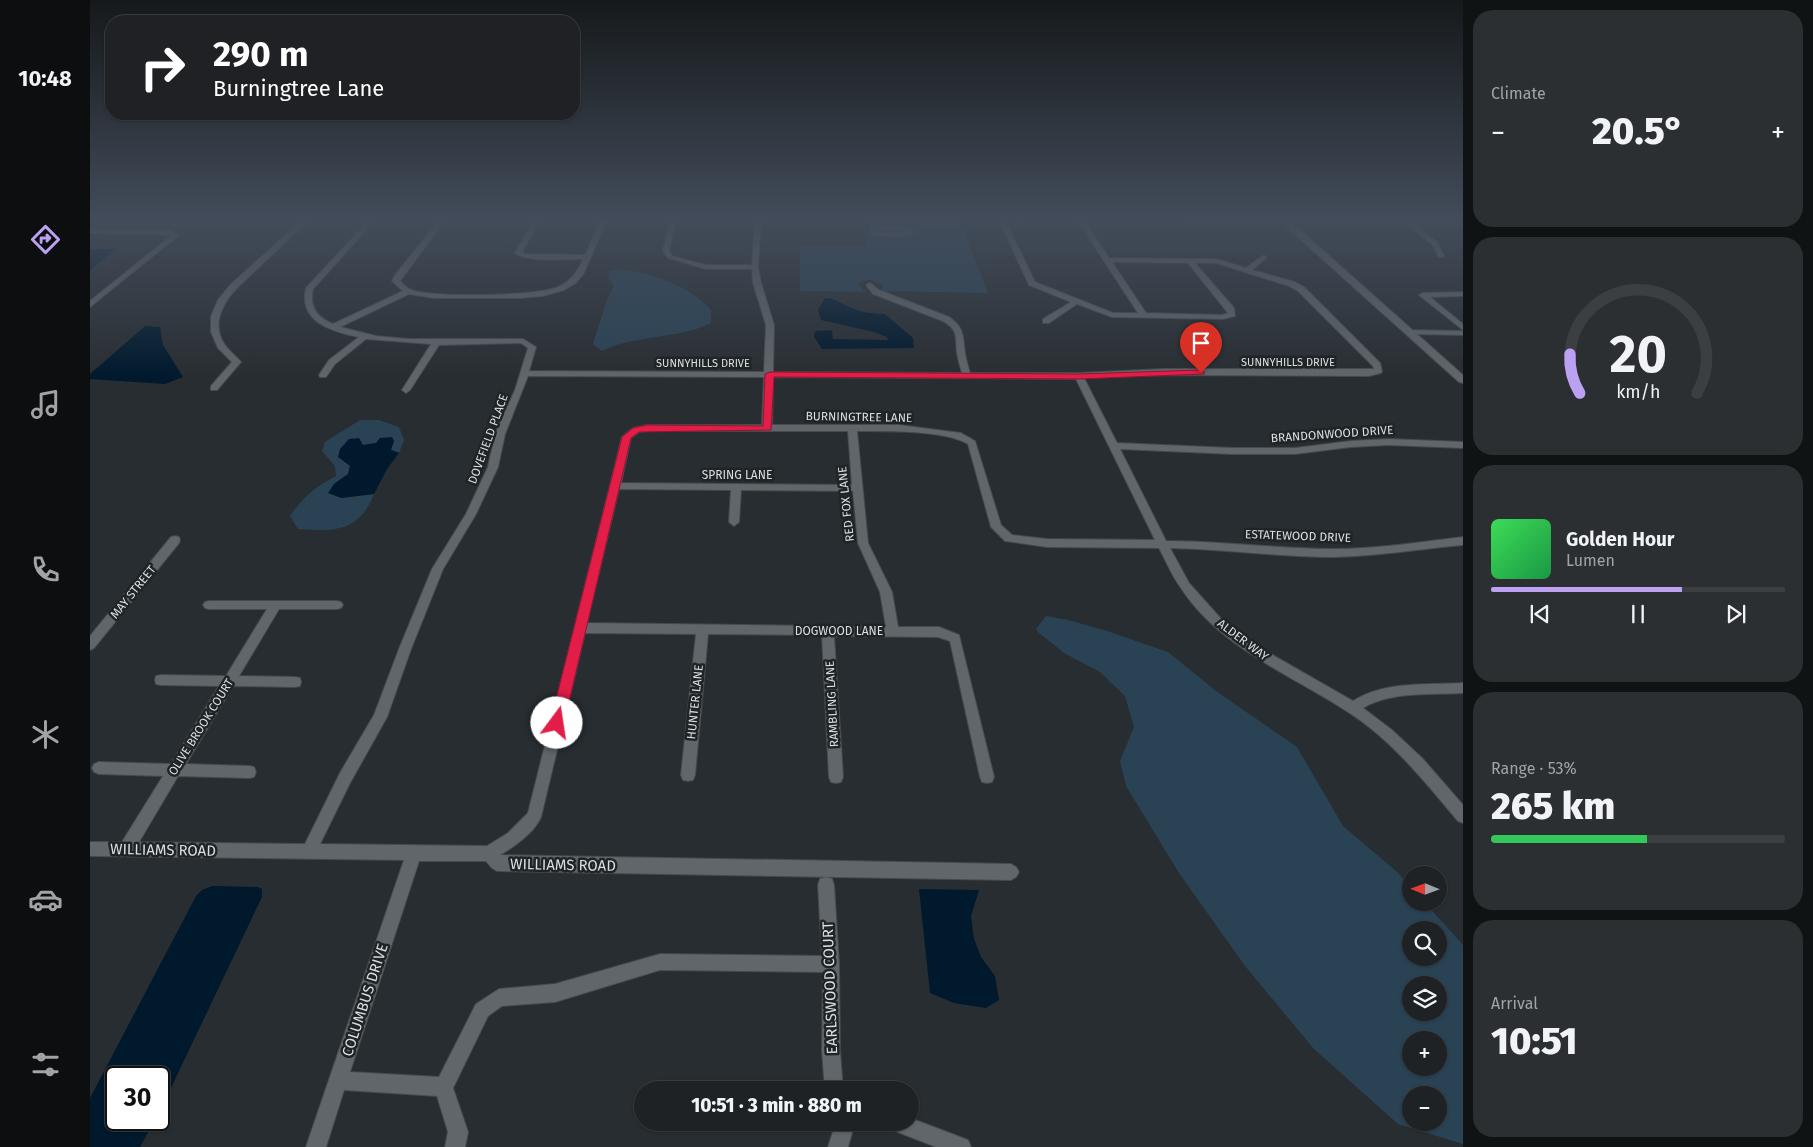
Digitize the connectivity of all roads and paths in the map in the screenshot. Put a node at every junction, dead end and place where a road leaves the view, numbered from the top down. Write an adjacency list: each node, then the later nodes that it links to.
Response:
1 (131, 272): 16 (street)
2 (250, 272): 31 (street)
3 (325, 272): 19 (street, DOVEFIELD PLACE)
4 (402, 272): 13 (street)
5 (581, 272): 13 (street)
6 (756, 272): 26 (street)
7 (1027, 272): 15 (street)
8 (1114, 272): 17 (street)
9 (1199, 272): 17 (street)
10 (1251, 272): 29 (street, SUNNYHILLS DRIVE)
11 (1342, 272): 21 (street)
12 (870, 285): 28 (street)
13 (408, 292): 19 (street)
14 (1463, 294): 20 (street)
15 (1076, 302): 17 (street); 18 (street)
16 (90, 305)
17 (1144, 316)
18 (1046, 321)
19 (330, 328): 23 (street, DOVEFIELD PLACE)
20 (1463, 328)
21 (1410, 332): 22 (street); 30 (street)
22 (1463, 333)
23 (363, 338): 24 (street, DOVEFIELD PLACE); 27 (street)
24 (438, 341): 25 (street, DOVEFIELD PLACE); 32 (street)
25 (523, 373): 26 (street, SUNNYHILLS DRIVE); 66 (street, DOVEFIELD PLACE)
26 (770, 374): 28 (street, SUNNYHILLS DRIVE); 33 (street)
27 (322, 375)
28 (967, 376): 29 (street, SUNNYHILLS DRIVE)
29 (1079, 376): 35 (street, ALDER WAY)
30 (1463, 380)
31 (214, 388)
32 (406, 390)
33 (767, 428): 34 (street, BURNINGTREE LANE); 37 (street, BURNINGTREE LANE)
34 (852, 429): 39 (street, RED FOX LANE); 43 (street, BURNINGTREE LANE)
35 (1114, 446): 36 (street, BRANDONWOOD DRIVE); 43 (street, ALDER WAY)
36 (1463, 446)
37 (615, 486): 38 (street, SPRING LANE); 47 (street)
38 (736, 487): 39 (street, SPRING LANE); 40 (street)
39 (858, 488): 50 (street, RED FOX LANE)
40 (734, 522)
41 (175, 540): 51 (street, MAY STREET)
42 (1463, 541): 43 (street, ESTATEWOOD DRIVE)
43 (1162, 544): 56 (street, ALDER WAY)
44 (209, 605): 45 (street)
45 (276, 605): 46 (street); 53 (street, OLIVE BROOK COURT)
46 (336, 605)
47 (580, 628): 48 (street, DOGWOOD LANE); 68 (street)
48 (702, 630): 49 (street, DOGWOOD LANE); 60 (street, HUNTER LANE)
49 (828, 631): 50 (street, DOGWOOD LANE); 62 (street, RAMBLING LANE)
50 (893, 631): 61 (street, DOGWOOD LANE)
51 (90, 645)
52 (161, 680): 53 (street)
53 (230, 681): 54 (street); 58 (street, OLIVE BROOK COURT)
54 (295, 682)
55 (1463, 688): 56 (street)
56 (1353, 708): 63 (street, ALDER WAY)
57 (100, 768): 58 (street)
58 (175, 770): 59 (street); 65 (street, OLIVE BROOK COURT)
59 (249, 772)
60 (688, 775)
61 (987, 776)
62 (836, 777)
63 (1463, 816)
64 (90, 849): 65 (street, WILLIAMS ROAD)
65 (126, 849): 66 (street, WILLIAMS ROAD)
66 (309, 852): 67 (street, WILLIAMS ROAD)
67 (414, 853): 68 (street, WILLIAMS ROAD); 72 (street, COLUMBUS DRIVE)
68 (489, 854): 69 (street, WILLIAMS ROAD)
69 (1011, 872)
70 (826, 885): 71 (street, EARLSWOOD COURT)
71 (831, 964): 73 (street, EARLSWOOD COURT); 74 (street)
72 (339, 1080): 74 (street); 77 (street, COLUMBUS DRIVE)
73 (833, 1081)
74 (444, 1088): 78 (street)
75 (843, 1131): 79 (street)
76 (919, 1131): 80 (street)
77 (316, 1147)
78 (454, 1147)
79 (838, 1147)
80 (961, 1147)

